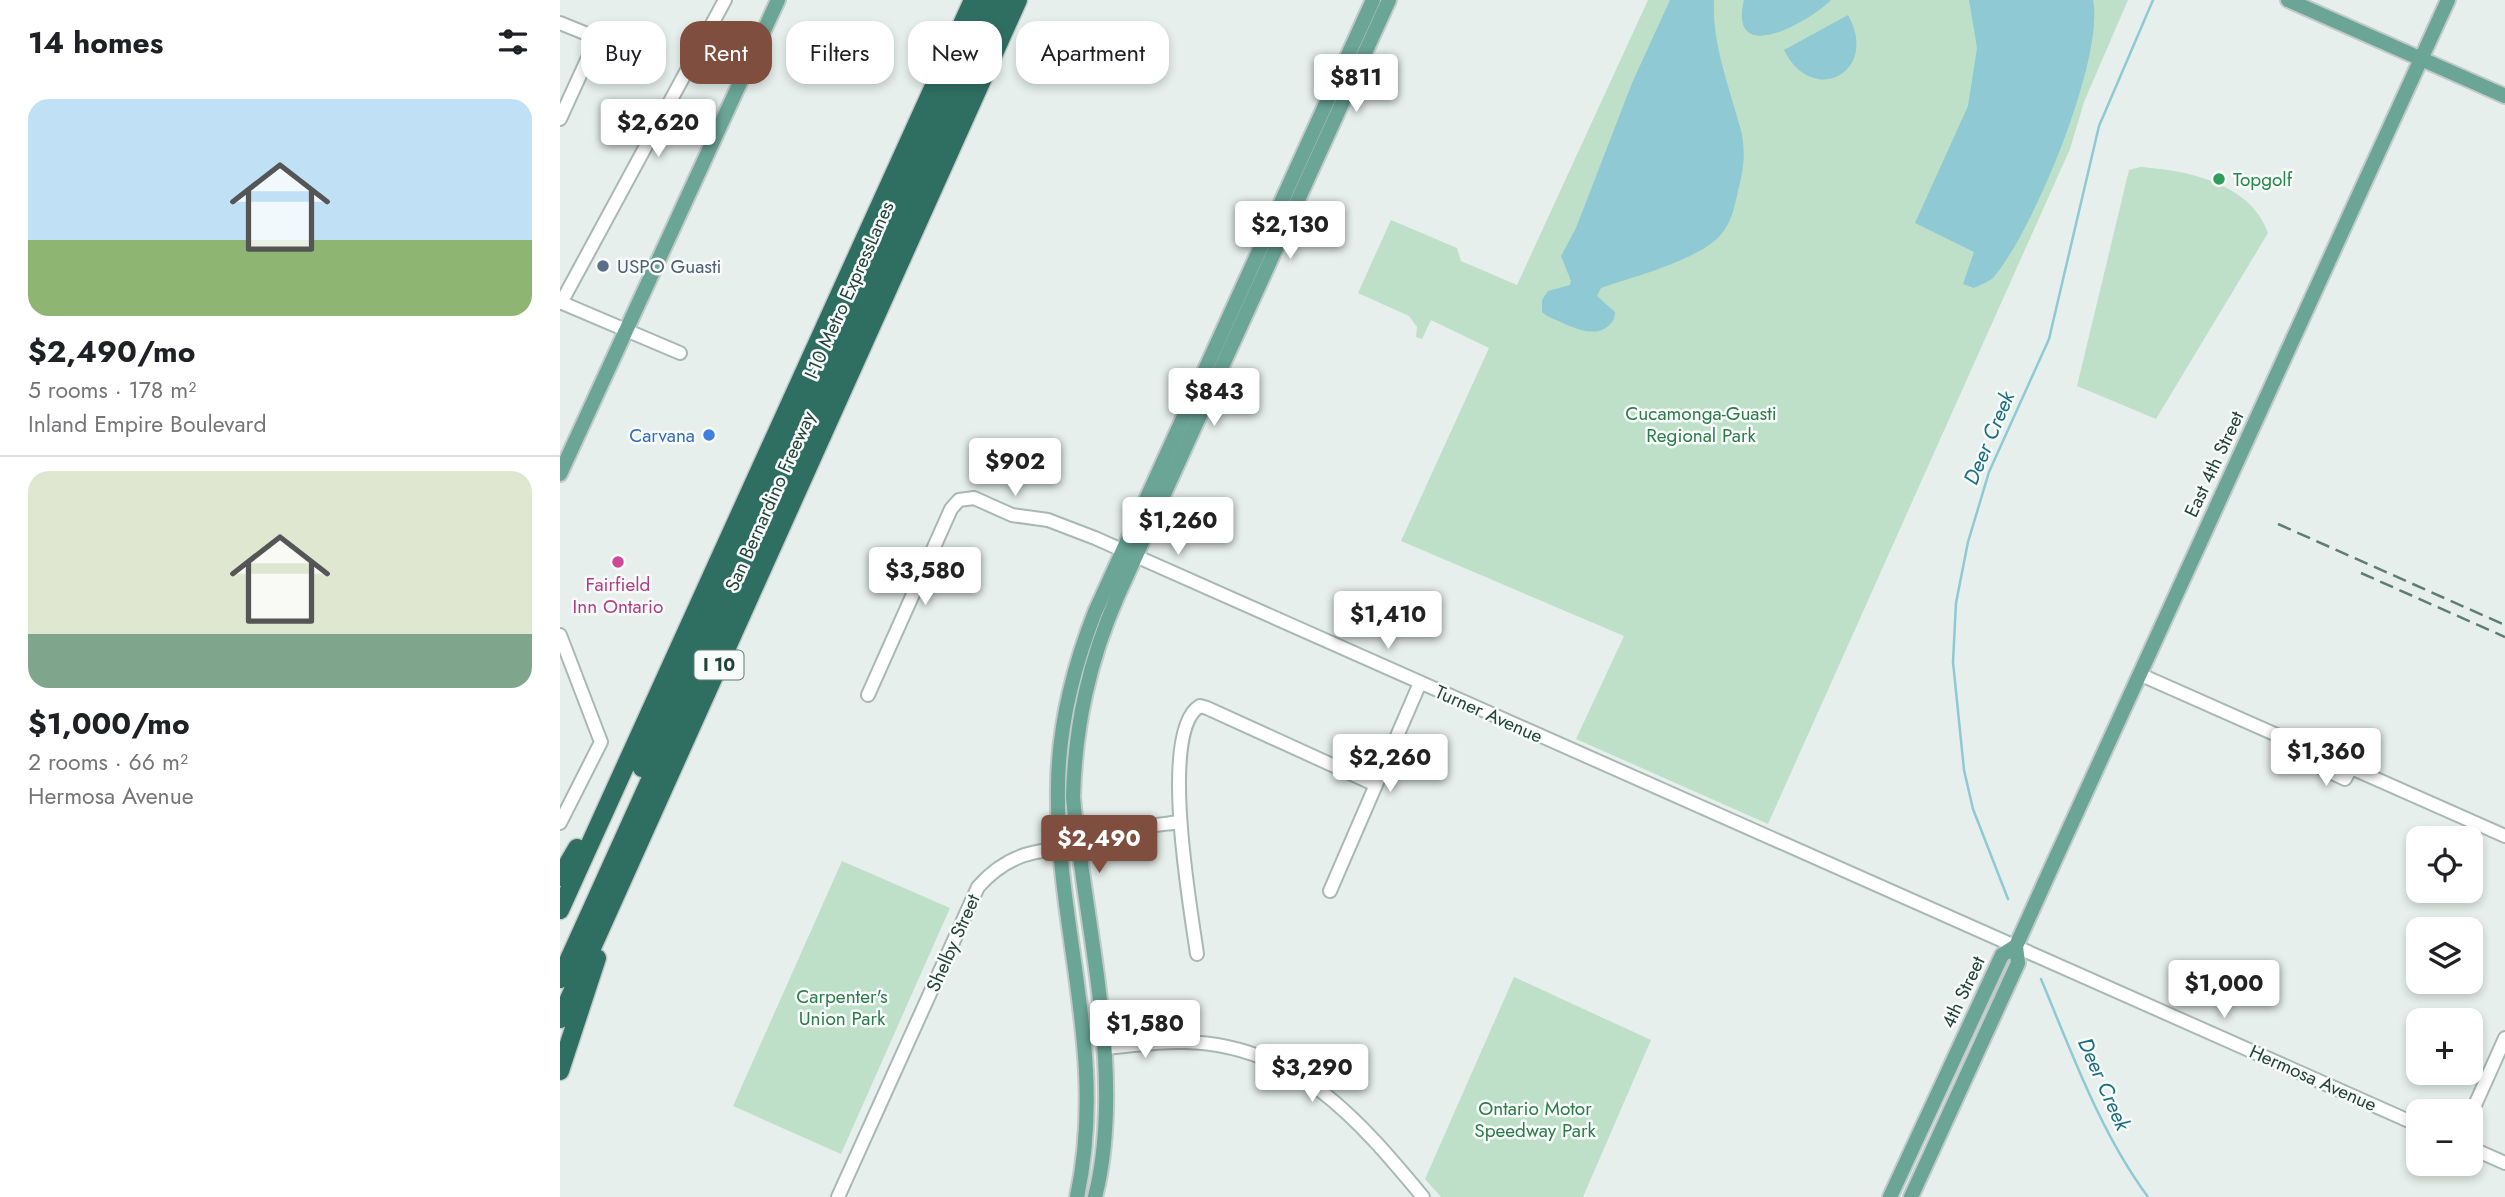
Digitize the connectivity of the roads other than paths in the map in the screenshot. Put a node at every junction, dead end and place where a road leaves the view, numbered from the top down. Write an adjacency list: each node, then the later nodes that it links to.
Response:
1 (725, 0): 23 (street)
2 (778, 0): 24 (main road)
3 (958, 0): 13 (highway)
4 (972, 0): 14 (highway, San Bernardino Freeway / I 10)
5 (987, 0): 44 (highway, I-10 Metro ExpressLanes)
6 (1003, 0): 46 (highway, I-10 Metro ExpressLanes)
7 (1018, 0): 16 (highway, San Bernardino Freeway / I 10)
8 (1032, 0): 17 (highway)
9 (1373, 0): 27 (main road)
10 (1389, 0): 27 (main road)
11 (2288, 0): 18 (main road)
12 (2448, 0): 18 (main road, East 4th Street)
13 (954, 21)
14 (963, 21)
15 (560, 23): 22 (street)
16 (1002, 36)
17 (1002, 43)
18 (2422, 59): 21 (main road); 29 (main road, East 4th Street)
19 (934, 84): 33 (highway, San Bernardino Freeway / I 10)
20 (980, 84): 41 (highway, San Bernardino Freeway / I 10)
21 (2505, 96)
22 (560, 119)
23 (560, 302): 24 (street)
24 (626, 330): 25 (street); 26 (main road)
25 (680, 353)
26 (560, 474)
27 (1129, 554): 30 (street, Turner Avenue); 31 (street, Turner Avenue); 37 (main road); 38 (main road)
28 (560, 635): 35 (street)
29 (2139, 674): 36 (street); 43 (main road, East 4th Street)
30 (1420, 683): 32 (street); 43 (street, Turner Avenue)
31 (868, 695)
32 (1376, 785): 34 (street); 40 (street)
33 (609, 802): 39 (highway); 42 (highway, San Bernardino Freeway / I 10)
34 (1180, 822): 37 (street, Shelby Street); 45 (street)
35 (560, 823)
36 (2505, 836)
37 (1077, 845): 38 (street, Shelby Street); 49 (main road)
38 (1060, 847): 50 (main road); 56 (street, Shelby Street)
39 (560, 877)
40 (1330, 891)
41 (616, 893): 47 (highway, San Bernardino Freeway / I 10); 51 (highway)
42 (560, 910)
43 (2017, 946): 53 (street, Hermosa Avenue); 60 (main road, 4th Street); 61 (main road, 4th Street)
44 (560, 950)
45 (1197, 954)
46 (560, 979)
47 (560, 1019)
48 (2505, 1038): 52 (street)
49 (1104, 1048): 50 (main road); 58 (main road); 59 (street)
50 (1087, 1050): 57 (main road)
51 (560, 1071)
52 (2478, 1099)
53 (2406, 1120)
54 (2483, 1153): 55 (street)
55 (2505, 1163)
56 (838, 1197)
57 (1077, 1197)
58 (1095, 1197)
59 (1423, 1197)
60 (1890, 1197)
61 (1911, 1197)

